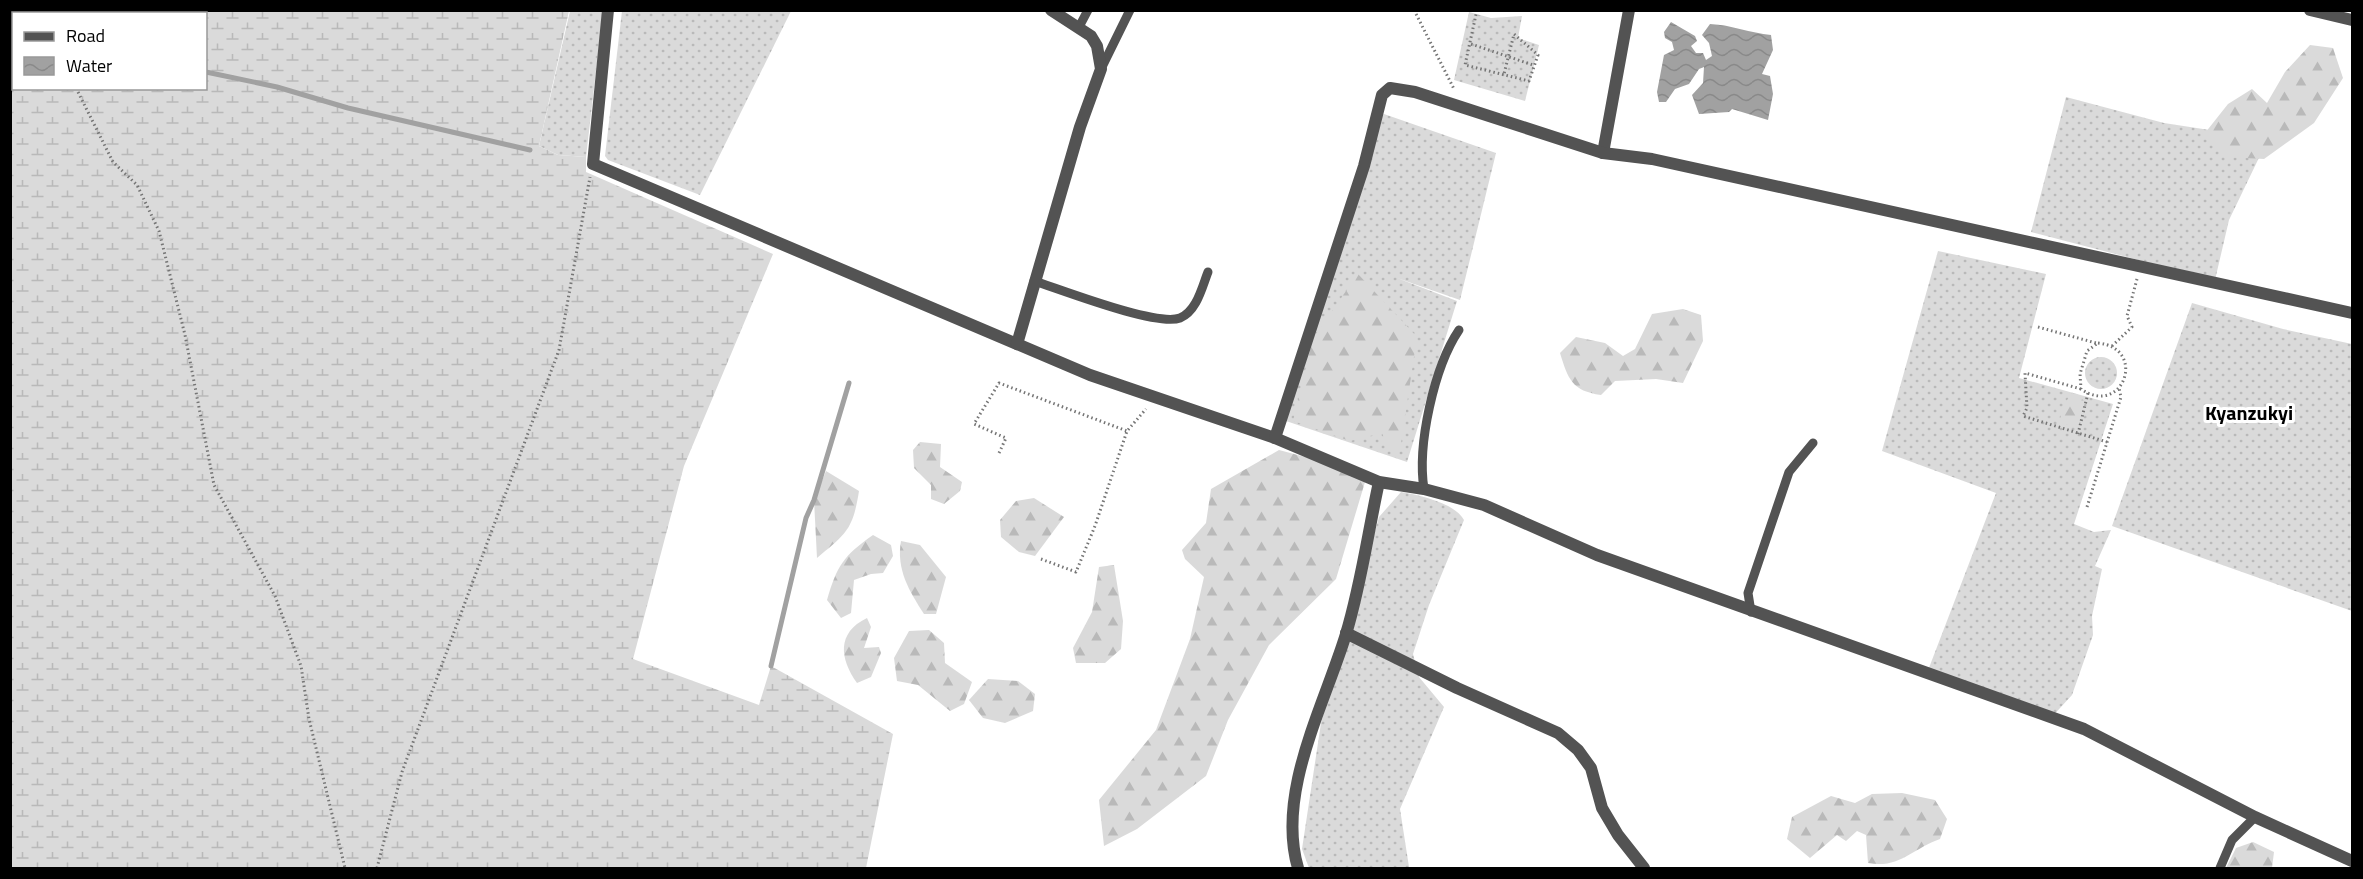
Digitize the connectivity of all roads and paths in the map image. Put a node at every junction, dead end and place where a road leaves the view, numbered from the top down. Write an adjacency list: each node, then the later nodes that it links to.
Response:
1 (608, 10): 19 (street)
2 (1051, 10): 10 (street)
3 (1088, 10): 10 (lane)
4 (1130, 10): 14 (lane)
5 (1414, 10): 17 (path)
6 (1477, 10): 11 (path)
7 (1629, 10): 18 (street)
8 (2310, 10): 9 (street)
9 (2352, 20)
10 (1079, 27): 14 (street)
11 (1471, 44): 12 (path); 15 (path)
12 (1508, 56): 13 (path); 13 (path); 15 (path)
13 (1533, 65): 15 (path)
14 (1101, 69): 22 (street)
15 (1504, 74)
16 (77, 90): 47 (path)
17 (1464, 108): 18 (street); 35 (street)
18 (1603, 153): 20 (street)
19 (593, 164): 27 (street); 48 (path)
20 (2140, 268): 23 (street); 28 (path)
21 (1208, 272): 22 (lane)
22 (1034, 281): 27 (street)
23 (2352, 313)
24 (2038, 327): 26 (path)
25 (1459, 330): 40 (lane)
26 (2098, 343): 28 (path); 30 (path)
27 (1017, 344): 32 (street)
28 (2112, 346): 29 (path)
29 (2120, 388): 31 (path); 36 (path)
30 (2081, 389): 31 (path); 34 (path)
31 (2088, 393): 34 (path)
32 (1155, 398): 33 (path); 35 (street)
33 (1127, 431): 38 (path); 42 (path)
34 (2078, 434): 36 (path)
35 (1275, 438): 39 (street)
36 (2107, 442): 41 (path)
37 (1812, 443): 43 (lane)
38 (999, 453)
39 (1380, 482): 40 (street); 44 (street)
40 (1424, 489): 43 (street)
41 (2087, 507)
42 (1041, 559)
43 (1751, 612): 45 (street)
44 (1346, 633): 49 (street); 50 (street)
45 (2255, 817): 46 (street); 51 (lane)
46 (2352, 861)
47 (345, 868)
48 (377, 868)
49 (1298, 868)
50 (1644, 868)
51 (2220, 868)

